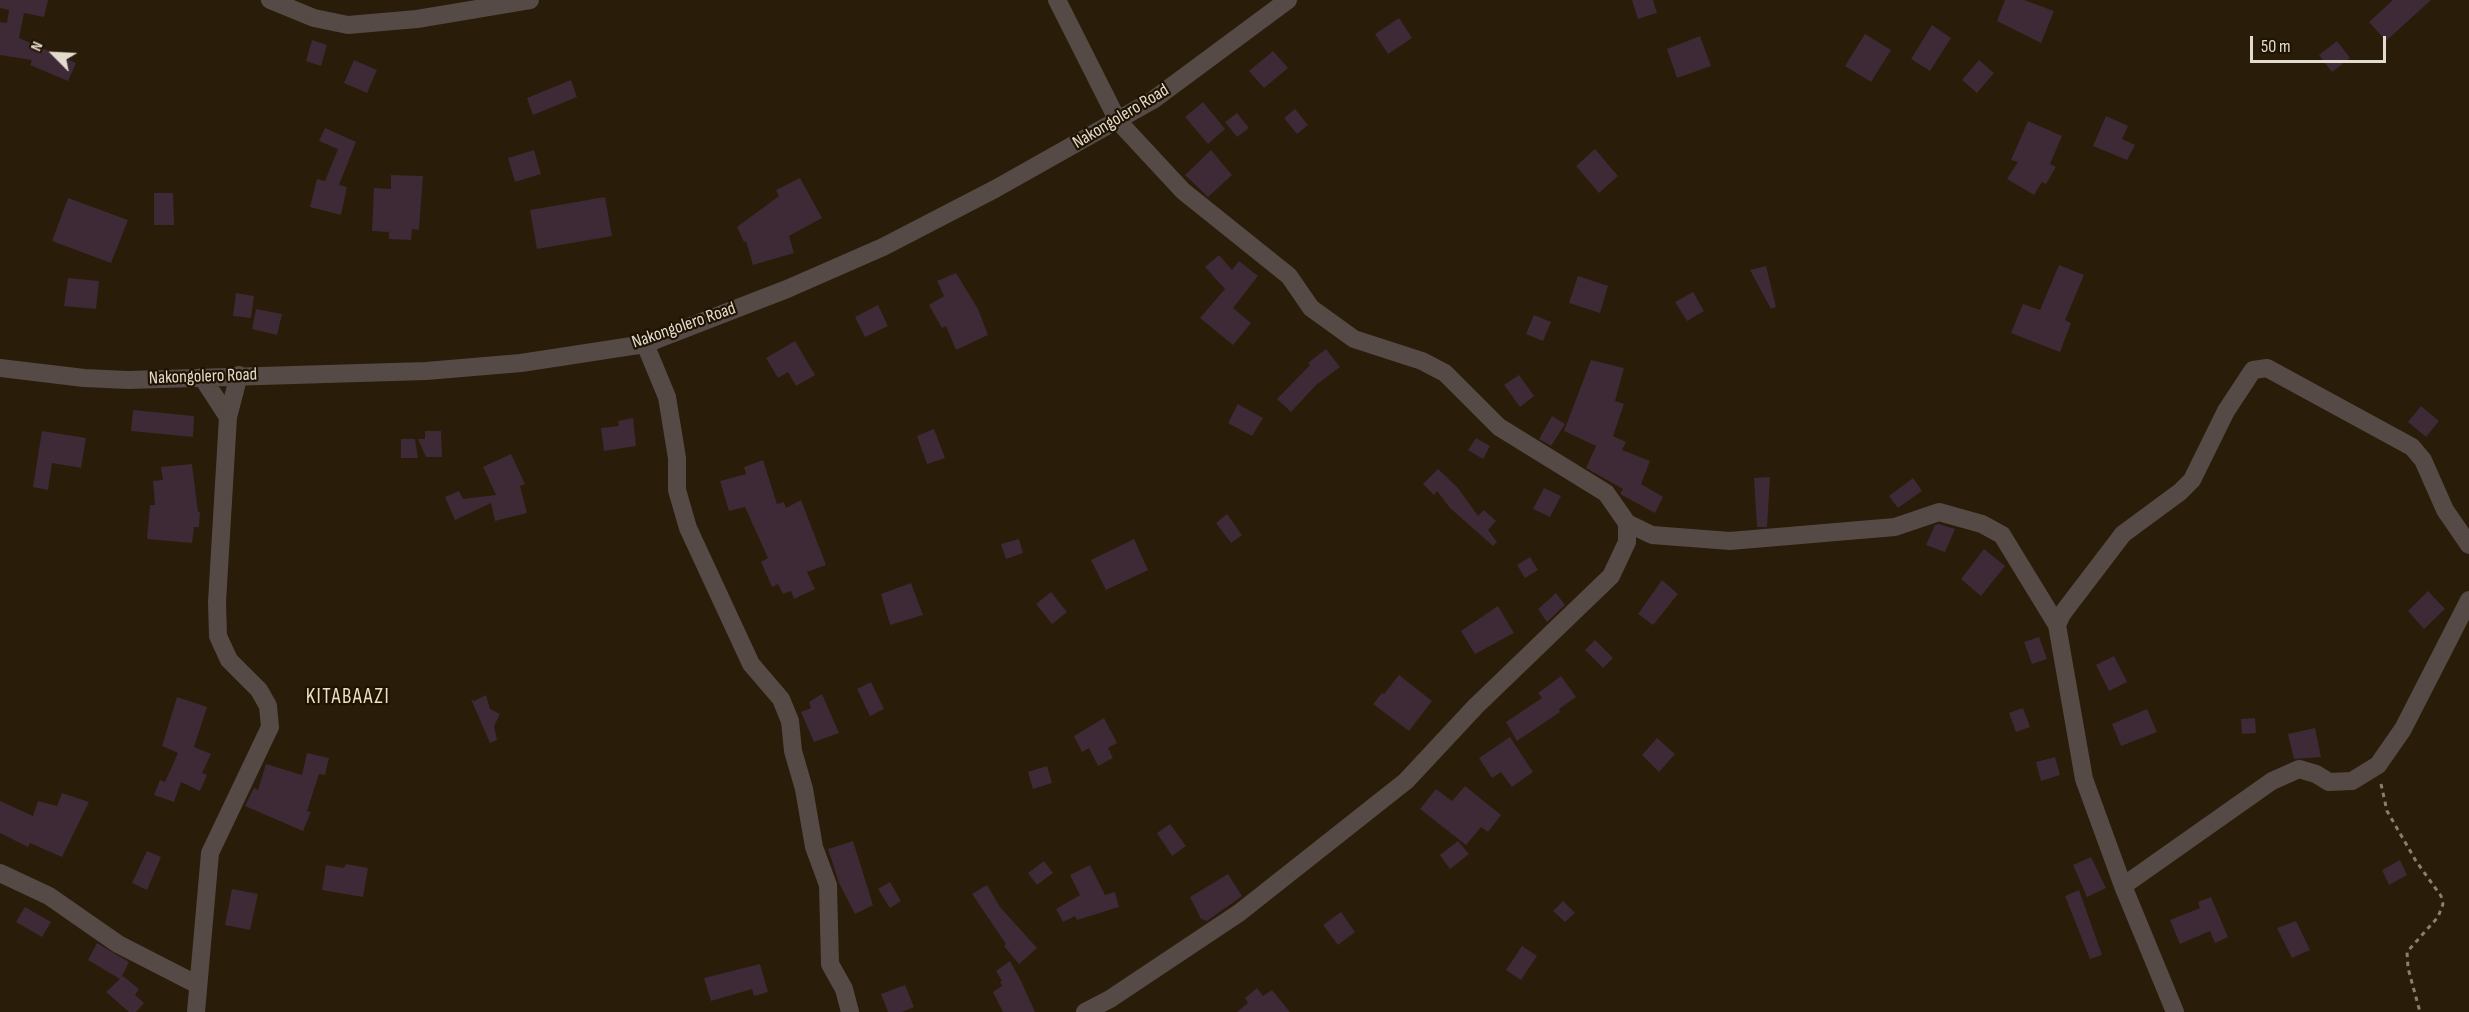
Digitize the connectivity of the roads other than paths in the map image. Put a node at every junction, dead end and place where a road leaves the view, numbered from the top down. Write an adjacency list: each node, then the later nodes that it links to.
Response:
1 (270, 0): 2 (street)
2 (530, 0)
3 (1058, 0): 5 (street)
4 (1288, 0): 5 (street, Nakongolero Road)
5 (1118, 121): 6 (street, Nakongolero Road); 11 (street)
6 (645, 344): 8 (street, Nakongolero Road); 19 (street)
7 (0, 368): 9 (street, Nakongolero Road)
8 (239, 375): 9 (street, Nakongolero Road); 10 (street)
9 (202, 377): 10 (street)
10 (228, 417): 17 (street)
11 (1627, 523): 14 (street); 20 (street)
12 (2469, 546): 14 (street)
13 (2469, 600): 16 (street)
14 (2057, 625): 16 (street)
15 (0, 873): 17 (street)
16 (2123, 886): 21 (street)
17 (198, 985): 18 (street)
18 (196, 1012)
19 (850, 1012)
20 (1084, 1012)
21 (2175, 1012)

